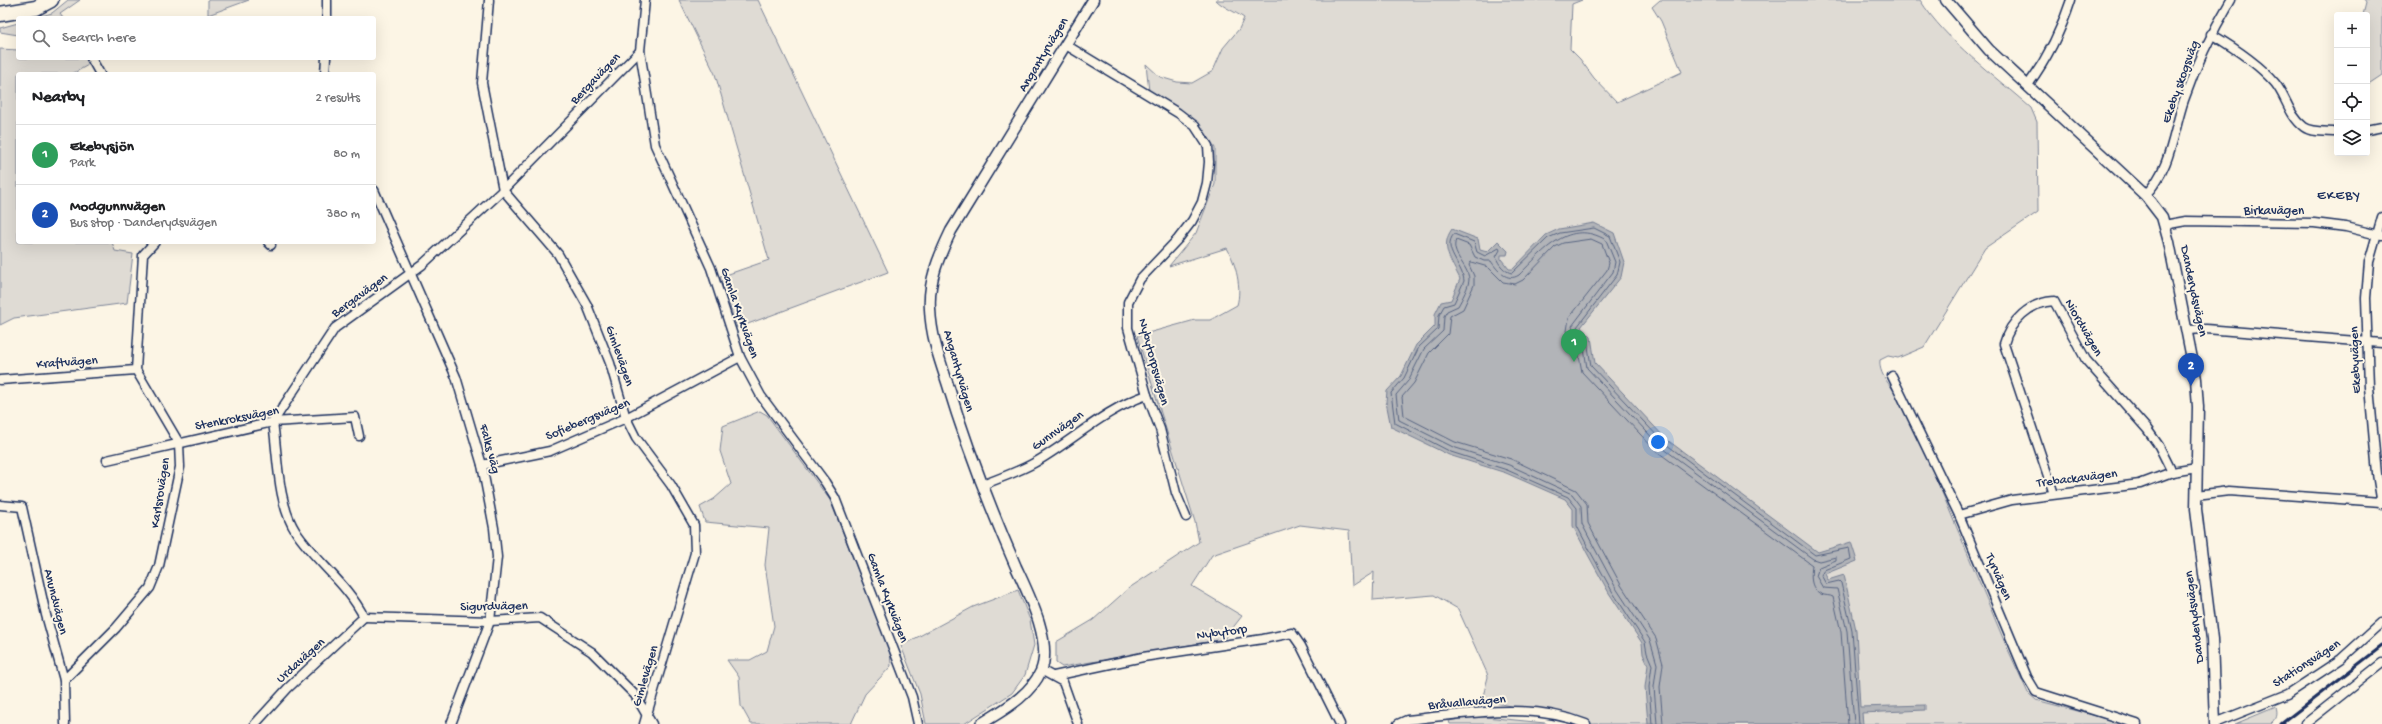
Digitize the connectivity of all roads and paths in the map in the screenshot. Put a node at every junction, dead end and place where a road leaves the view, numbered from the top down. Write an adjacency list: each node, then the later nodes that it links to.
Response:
1 (51, 0): 9 (highway)
2 (328, 0): 10 (street)
3 (489, 0): 22 (street, Gimlevägen)
4 (645, 0): 13 (street, Gamla Kyrkvägen)
5 (1093, 0): 12 (street, Angantyrvägen)
6 (1946, 0): 18 (street, Danderydsvägen)
7 (2071, 0): 18 (street)
8 (2231, 0): 11 (street, Ekeby skogsväg)
9 (0, 14)
10 (327, 16)
11 (2211, 34): 21 (street); 24 (street, Ekeby skogsväg)
12 (1066, 45): 37 (street, Nybytorpsvägen); 46 (street, Angantyrvägen)
13 (640, 51): 22 (street, Bergavägen); 33 (street, Gamla Kyrkvägen)
14 (93, 60): 16 (street)
15 (326, 60): 17 (street)
16 (99, 72)
17 (325, 72)
18 (2028, 85): 24 (street, Danderydsvägen)
19 (2382, 128): 20 (street)
20 (2370, 130)
21 (2334, 132)
22 (503, 190): 29 (street, Bergavägen); 38 (street, Gimlevägen)
23 (376, 195): 29 (street, Falks väg)
24 (2145, 195): 26 (street, Danderydsvägen)
25 (2382, 217): 27 (street, Ekebyvägen)
26 (2164, 225): 27 (street, Birkavägen); 30 (street, Danderydsvägen)
27 (2379, 236): 31 (street, Ekebyvägen)
28 (153, 244): 34 (street)
29 (411, 274): 39 (street, Bergavägen); 43 (street, Falks väg)
30 (2188, 330): 31 (street); 44 (street, Danderydsvägen)
31 (2368, 341): 32 (street); 49 (street, Ekebyvägen)
32 (2382, 344)
33 (740, 357): 38 (street, Sofiebergsvägen); 65 (street, Gamla Kyrkvägen)
34 (136, 370): 36 (street, Kraftvägen); 41 (street, Karlsrovägen)
35 (1892, 376): 51 (street, Tyrvägen)
36 (0, 380)
37 (1146, 395): 46 (street, Gunnvägen); 52 (street, Nybytorpsvägen)
38 (626, 418): 43 (street, Sofiebergsvägen); 60 (street, Gimlevägen)
39 (273, 422): 40 (street, Stenkroksvägen); 41 (street, Stenkroksvägen); 53 (street)
40 (359, 436)
41 (179, 443): 42 (street, Stenkroksvägen); 59 (street, Karlsrovägen)
42 (107, 460)
43 (482, 465): 54 (street, Falks väg)
44 (2197, 468): 45 (street, Trebackavägen); 48 (street, Danderydsvägen)
45 (2172, 472): 47 (street, Trebackavägen); 47 (street, Niordvägen)
46 (983, 485): 57 (street, Angantyrvägen)
47 (2054, 494): 51 (street, Trebackavägen)
48 (2196, 495): 49 (street); 72 (street, Danderydsvägen)
49 (2381, 503)
50 (0, 505): 59 (street, Anundvägen)
51 (1959, 515): 71 (street, Tyrvägen)
52 (1186, 517)
53 (364, 617): 54 (street, Sigurdvägen); 61 (street, Urdavägen)
54 (490, 621): 60 (street, Sigurdvägen); 63 (street, Falks väg)
55 (2382, 622): 72 (street, Stationsvägen)
56 (2382, 663): 73 (street)
57 (1041, 670): 58 (street); 66 (street, Angantyrvägen)
58 (1054, 676): 67 (street); 68 (street, Nybytorp)
59 (64, 680): 62 (street, Anundvägen)
60 (645, 720): 64 (street, Sigurdvägen)
61 (256, 723)
62 (65, 724)
63 (451, 724)
64 (652, 724)
65 (918, 724)
66 (981, 724)
67 (1078, 724)
68 (1340, 724)
69 (1398, 724): 70 (street, Bråvallavägen)
70 (1586, 724)
71 (2137, 724)
72 (2215, 724)
73 (2305, 724)

